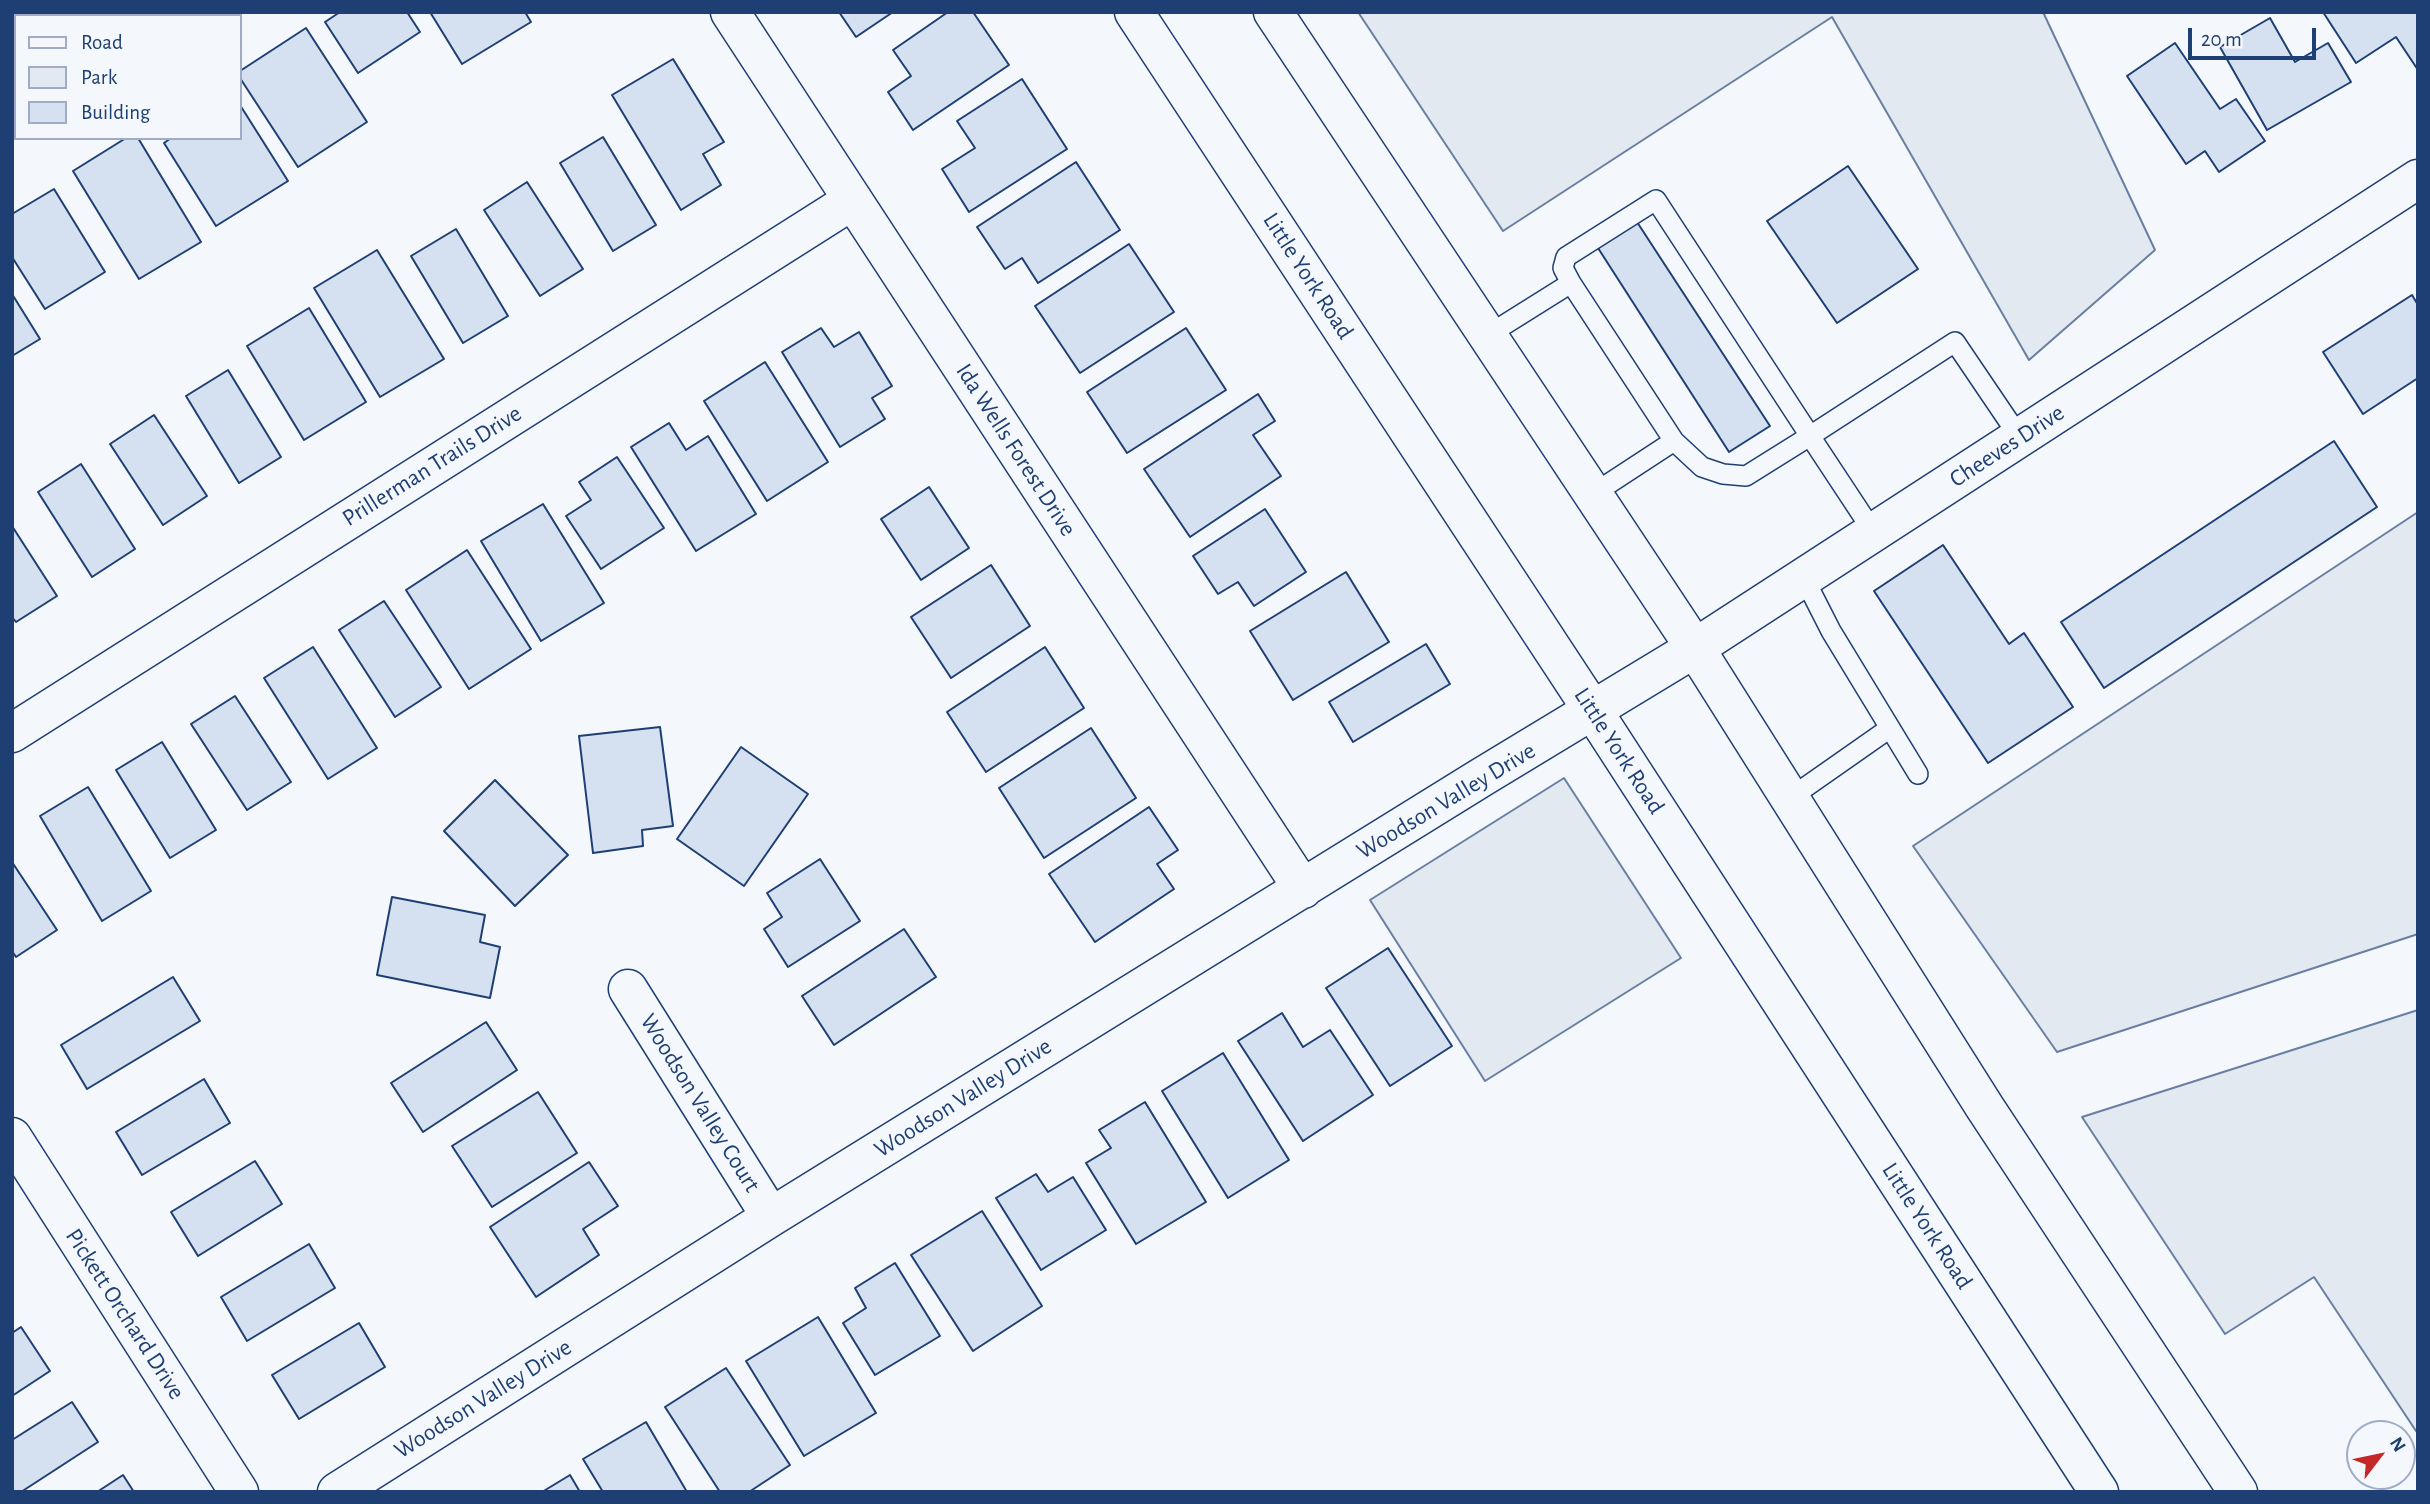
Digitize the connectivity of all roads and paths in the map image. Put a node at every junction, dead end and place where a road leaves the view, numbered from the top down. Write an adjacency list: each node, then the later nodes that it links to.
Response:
1 (730, 12): 5 (street, Ida Wells Forest Drive)
2 (1134, 12): 15 (street, Little York Road)
3 (1273, 12): 7 (street)
4 (2418, 179): 9 (street, Cheeves Drive)
5 (852, 200): 17 (street, Prillerman Trails Drive); 20 (street, Ida Wells Forest Drive)
6 (1571, 284): 7 (lane); 8 (lane); 10 (lane)
7 (1488, 335): 11 (street)
8 (1810, 436): 9 (lane); 10 (lane); 12 (lane)
9 (2020, 438): 12 (street, Cheeves Drive)
10 (1674, 441): 11 (lane)
11 (1593, 494): 14 (street)
12 (1874, 533): 13 (street, Cheeves Drive)
13 (1804, 578): 14 (street, Cheeves Drive); 16 (lane)
14 (1696, 648): 15 (street, Cheeves Drive); 19 (street)
15 (1593, 711): 20 (street, Woodson Valley Drive); 26 (street, Little York Road)
16 (1891, 728): 18 (lane); 19 (lane)
17 (12, 733)
18 (1917, 774)
19 (1790, 798): 27 (street)
20 (1303, 889): 23 (street, Woodson Valley Drive)
21 (628, 989): 23 (street, Woodson Valley Court)
22 (12, 1137): 24 (street, Pickett Orchard Drive)
23 (771, 1217): 25 (street, Woodson Valley Drive)
24 (239, 1492)
25 (337, 1492)
26 (2099, 1492)
27 (2238, 1492)

